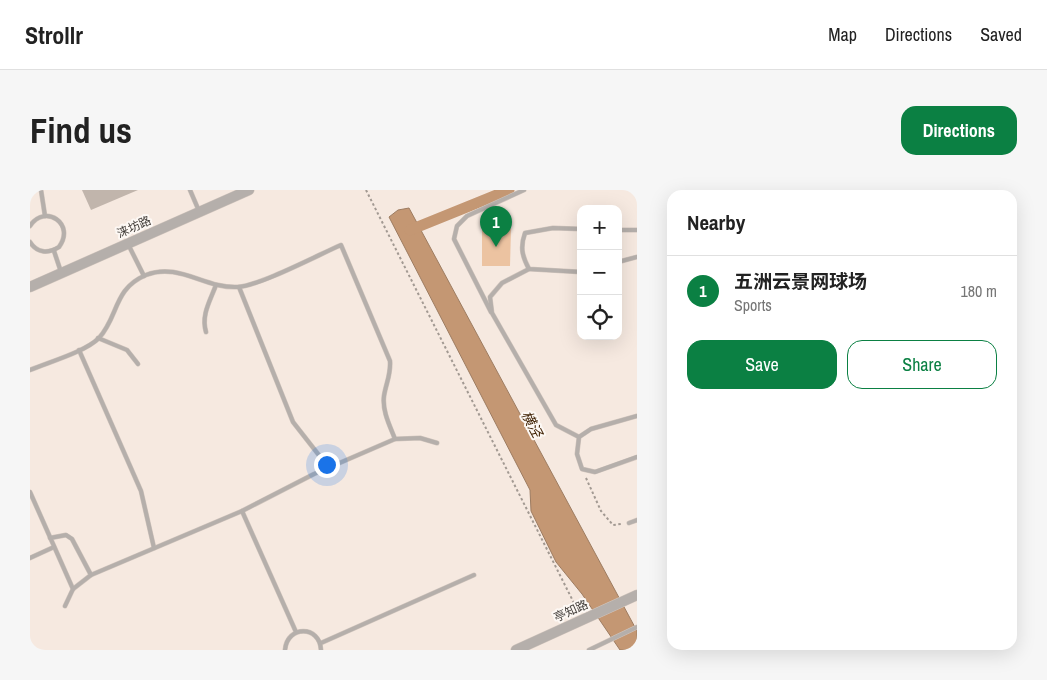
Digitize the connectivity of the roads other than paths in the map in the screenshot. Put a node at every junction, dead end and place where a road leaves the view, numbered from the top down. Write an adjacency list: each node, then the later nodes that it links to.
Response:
1 (41, 190): 6 (lane)
2 (190, 190): 5 (lane)
3 (248, 190): 5 (street, 涞坊路)
4 (524, 190): 23 (lane)
5 (199, 212): 12 (street, 涞坊路)
6 (45, 216): 7 (lane); 13 (lane)
7 (30, 226)
8 (577, 229): 16 (lane)
9 (622, 230): 10 (lane)
10 (637, 230)
11 (30, 242): 13 (lane)
12 (128, 244): 18 (street, 涞坊路); 19 (lane)
13 (54, 251): 18 (lane)
14 (637, 257): 15 (lane)
15 (622, 261)
16 (529, 269): 17 (lane); 23 (lane)
17 (577, 272)
18 (62, 273): 22 (street, 涞坊路)
19 (144, 276): 20 (lane); 25 (lane)
20 (216, 285): 21 (lane); 24 (lane)
21 (239, 287): 31 (lane); 34 (lane)
22 (30, 288)
23 (492, 314): 30 (lane)
24 (206, 332)
25 (98, 338): 26 (lane); 27 (lane)
26 (79, 350): 28 (lane); 43 (lane)
27 (138, 364)
28 (30, 370)
29 (637, 416): 30 (lane)
30 (579, 437): 33 (lane)
31 (396, 439): 32 (lane); 34 (lane)
32 (436, 442)
33 (637, 457)
34 (329, 468): 38 (lane)
35 (30, 492): 36 (lane)
36 (35, 503): 37 (lane); 41 (lane)
37 (30, 505)
38 (242, 511): 43 (lane); 51 (lane)
39 (637, 520): 40 (lane)
40 (629, 523)
41 (50, 538): 42 (lane); 45 (lane)
42 (54, 547): 44 (lane); 47 (lane)
43 (154, 548): 45 (lane)
44 (30, 558)
45 (91, 575): 47 (lane)
46 (474, 575): 52 (lane)
47 (73, 589): 49 (lane)
48 (633, 597): 55 (street, 亭知路)
49 (65, 606)
50 (637, 627): 56 (lane)
51 (296, 632): 52 (lane); 53 (lane)
52 (321, 643): 54 (lane)
53 (285, 650)
54 (321, 650)
55 (516, 650)
56 (589, 650)

